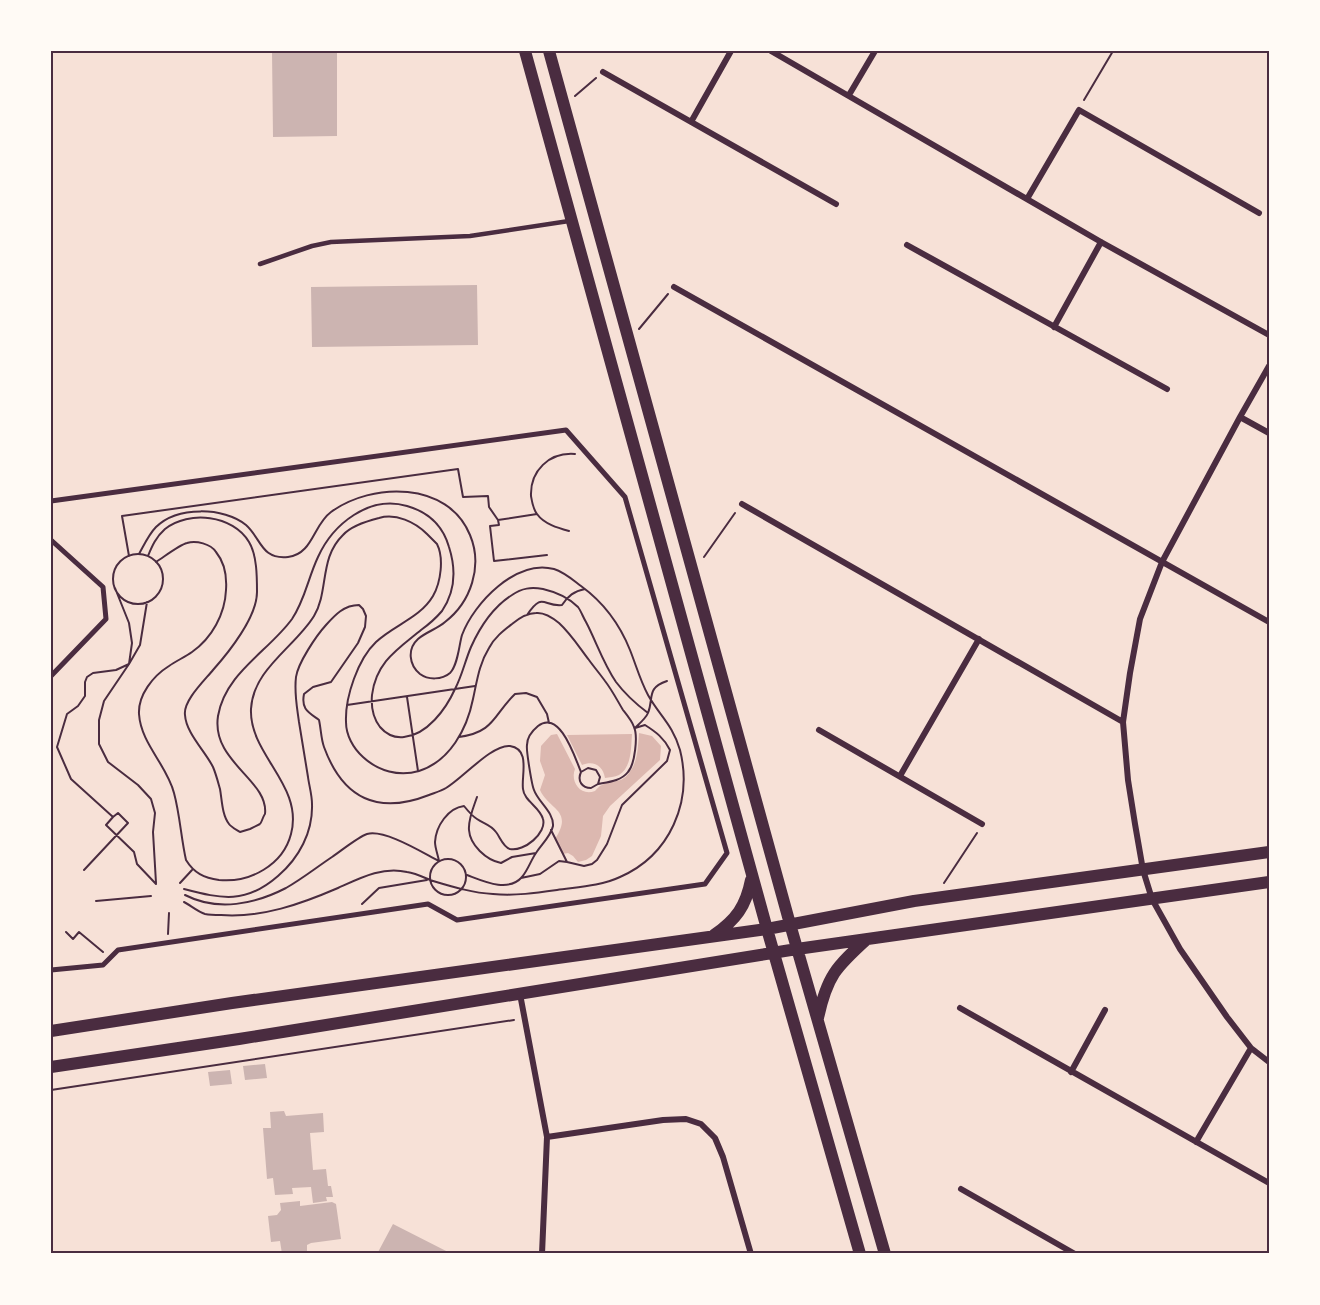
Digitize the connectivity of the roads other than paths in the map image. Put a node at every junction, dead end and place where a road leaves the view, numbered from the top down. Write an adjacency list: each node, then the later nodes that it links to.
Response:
1 (525, 51): 12 (main road)
2 (549, 51): 39 (main road)
3 (731, 51): 8 (street)
4 (771, 51): 7 (street)
5 (875, 51): 7 (street)
6 (603, 72): 8 (street)
7 (849, 96): 9 (street)
8 (691, 122): 10 (street)
9 (1027, 199): 11 (street); 13 (street)
10 (836, 204)
11 (1259, 213)
12 (572, 221): 15 (lane); 36 (main road)
13 (1101, 242): 17 (street); 18 (street)
14 (907, 245): 17 (street)
15 (260, 264)
16 (674, 287): 26 (street)
17 (1054, 327): 20 (street)
18 (1269, 335)
19 (1269, 366): 21 (street)
20 (1167, 389)
21 (1240, 417): 22 (street); 26 (street)
22 (1269, 433)
23 (51, 501): 45 (street)
24 (742, 504): 28 (street)
25 (51, 540): 29 (street)
26 (1162, 562): 27 (street); 30 (street)
27 (1269, 622)
28 (979, 639): 30 (street); 32 (street)
29 (51, 676)
30 (1123, 722): 35 (street)
31 (819, 730): 32 (street)
32 (900, 776): 33 (street)
33 (982, 824)
34 (1269, 852): 35 (main road)
35 (1143, 870): 38 (street); 39 (main road)
36 (752, 876): 40 (main road); 41 (main road)
37 (1269, 882): 38 (main road)
38 (1152, 899): 42 (main road); 51 (street)
39 (790, 924): 40 (main road); 43 (main road)
40 (767, 929): 41 (main road); 44 (main road)
41 (712, 936): 50 (main road)
42 (867, 939): 43 (main road); 49 (main road)
43 (797, 950): 44 (main road); 49 (main road)
44 (774, 954): 46 (main road); 61 (main road)
45 (51, 970)
46 (520, 994): 53 (main road); 55 (street)
47 (960, 1008): 54 (street)
48 (1105, 1010): 54 (street)
49 (817, 1019): 62 (main road)
50 (51, 1031)
51 (1251, 1048): 52 (street); 56 (street)
52 (1269, 1062)
53 (51, 1067)
54 (1071, 1072): 56 (street)
55 (547, 1137): 59 (street); 60 (street)
56 (1196, 1142): 57 (street)
57 (1269, 1183)
58 (962, 1189): 63 (street)
59 (542, 1254)
60 (751, 1254)
61 (860, 1254)
62 (885, 1254)
63 (1075, 1254)

